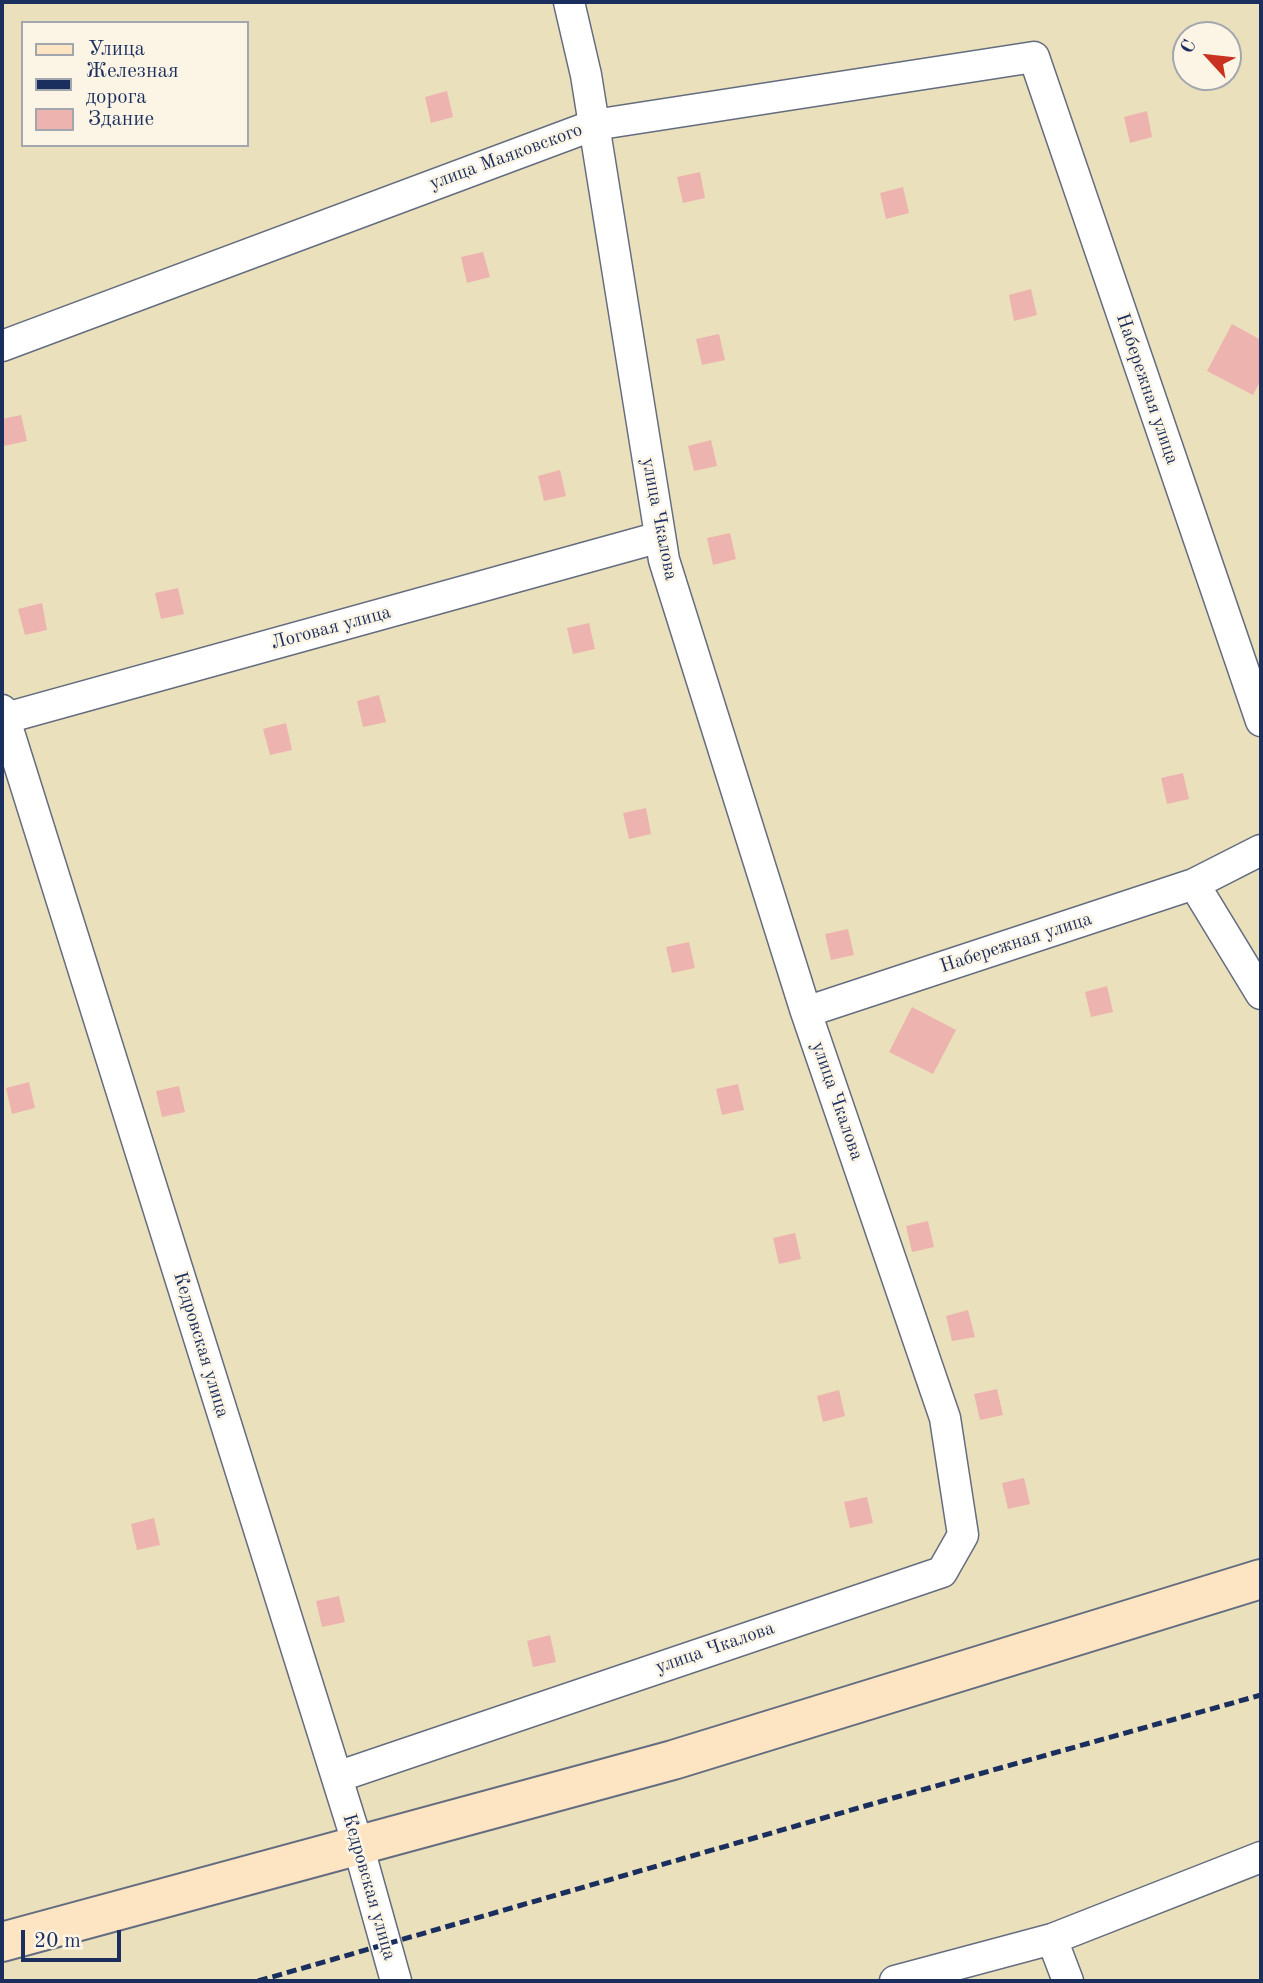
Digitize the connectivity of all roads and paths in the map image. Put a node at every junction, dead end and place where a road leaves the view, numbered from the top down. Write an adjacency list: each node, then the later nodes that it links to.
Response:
1 (569, 2): 3 (street, улица Чкалова)
2 (1034, 57): 3 (street, улица Маяковского); 7 (street, Набережная улица)
3 (594, 125): 4 (street, улица Маяковского); 5 (street, улица Чкалова)
4 (2, 346)
5 (660, 537): 6 (street, Логовая улица); 11 (street, улица Чкалова)
6 (2, 716): 13 (street, Кедровская улица)
7 (1261, 721)
8 (1261, 850): 9 (street, Набережная улица)
9 (1194, 884): 10 (street); 11 (street, Набережная улица)
10 (1261, 994)
11 (806, 1012): 13 (street, улица Чкалова)
12 (1261, 1578): 14 (street)
13 (337, 1777): 14 (street, Кедровская улица)
14 (358, 1845): 17 (street); 18 (street, Кедровская улица)
15 (1261, 1857): 16 (street)
16 (1052, 1939): 19 (street); 20 (street)
17 (2, 1942)
18 (396, 1981)
19 (895, 1981)
20 (1068, 1981)

